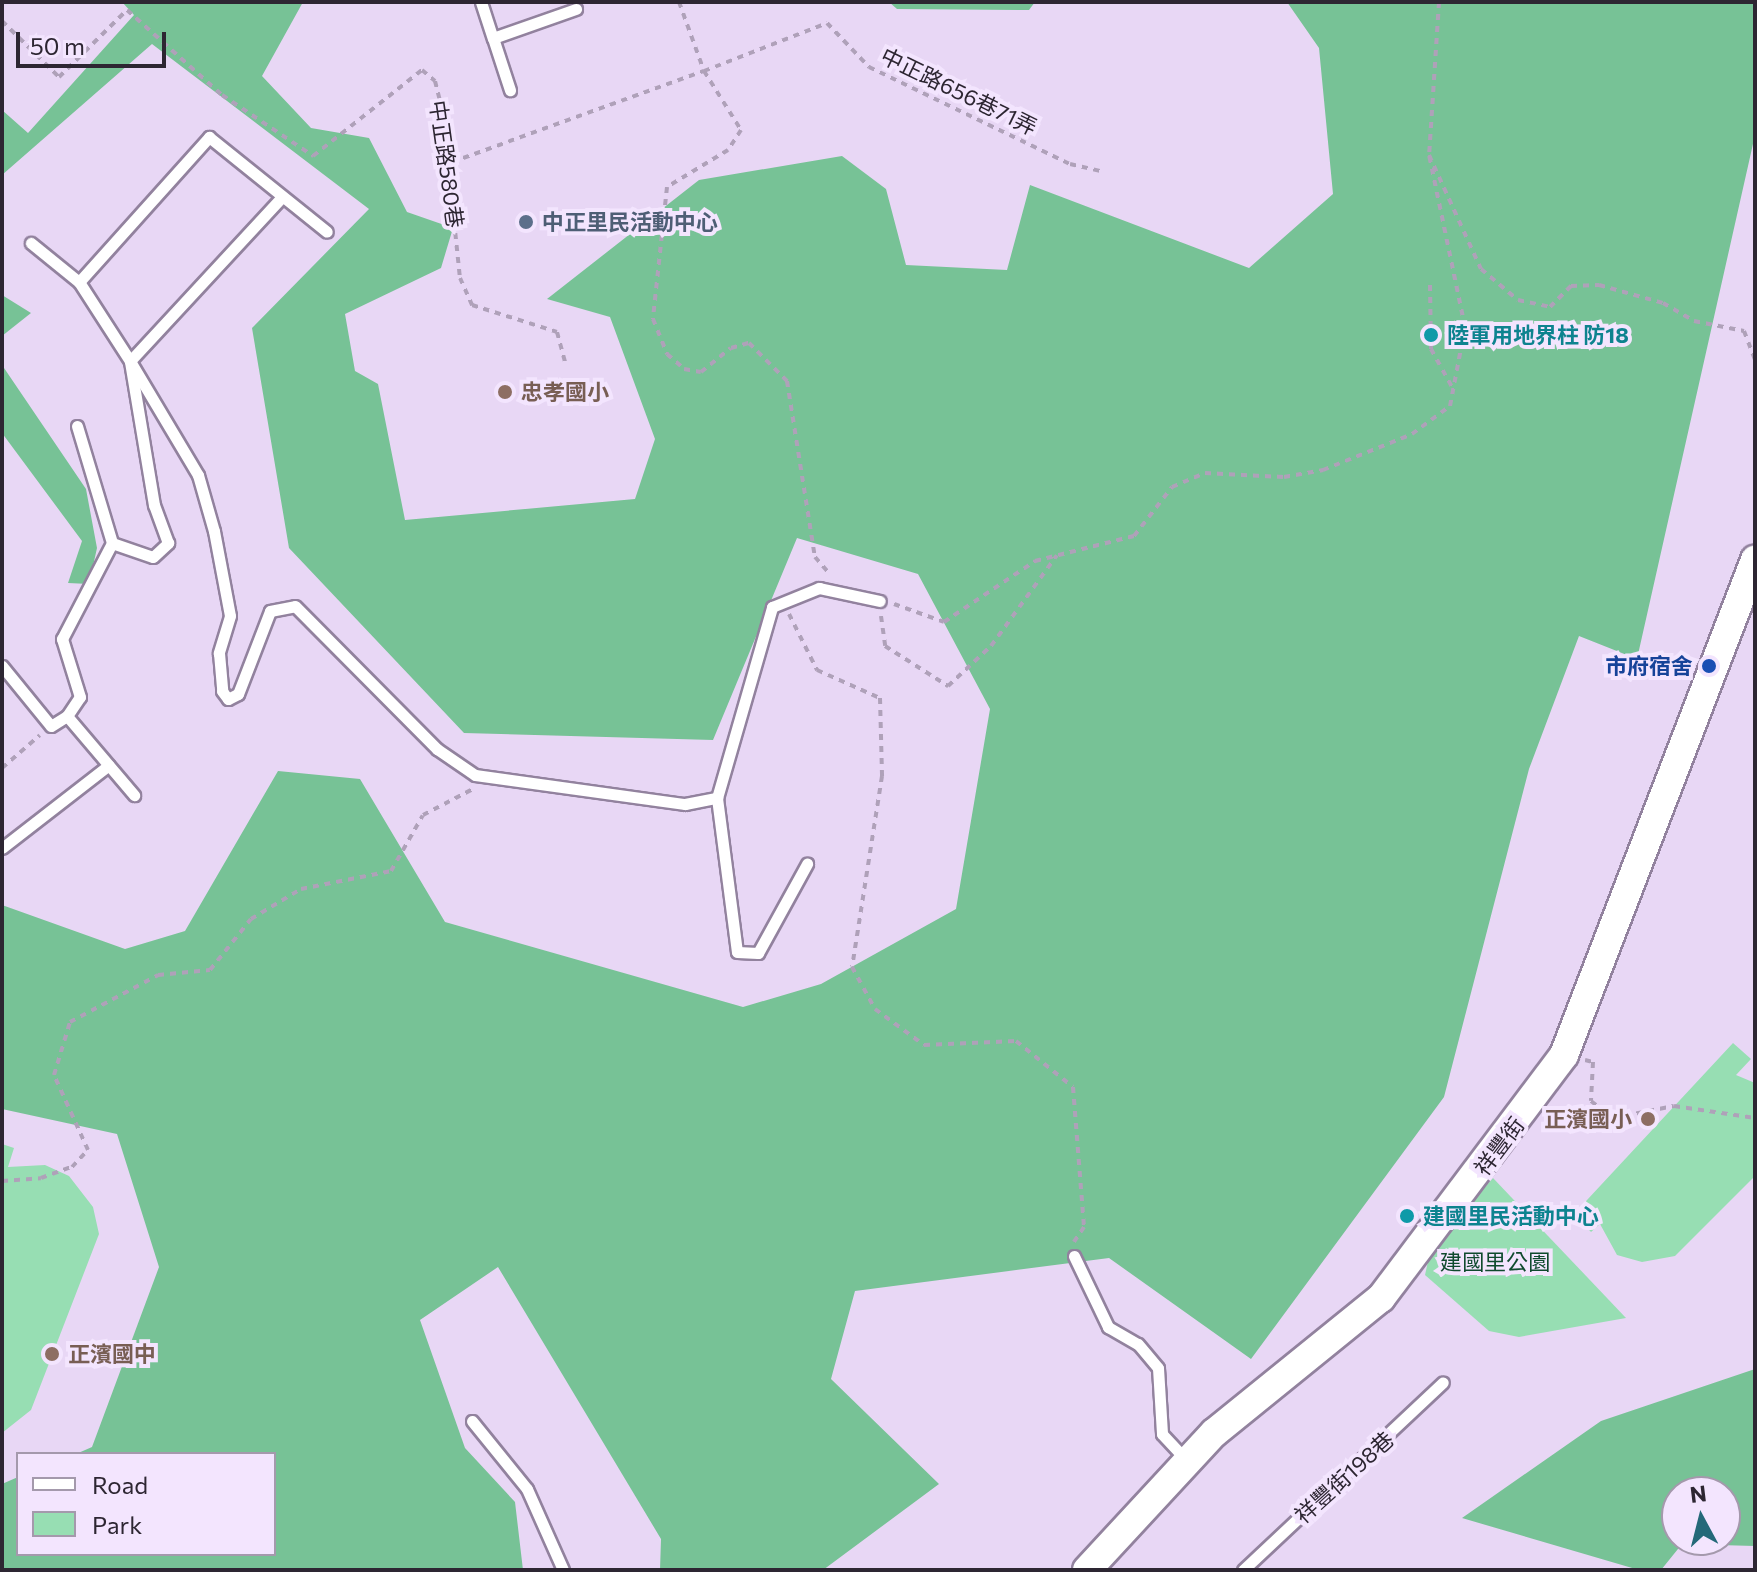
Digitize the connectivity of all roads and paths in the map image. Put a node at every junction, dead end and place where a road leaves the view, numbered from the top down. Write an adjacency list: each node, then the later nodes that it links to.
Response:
1 (481, 2): 6 (lane)
2 (679, 2): 7 (path)
3 (1439, 2): 9 (path)
4 (576, 9): 6 (lane)
5 (2, 21): 10 (path, 中正路580巷)
6 (493, 38): 8 (lane)
7 (704, 71): 10 (path); 11 (path, 中正路656巷71弄); 25 (path)
8 (510, 90)
9 (1429, 155): 17 (path); 20 (path)
10 (452, 162): 19 (path, 中正路580巷)
11 (1104, 172)
12 (281, 198): 13 (lane); 15 (lane); 18 (lane)
13 (327, 232)
14 (31, 243): 15 (lane)
15 (79, 282): 18 (lane)
16 (1430, 285): 20 (path)
17 (1755, 360)
18 (130, 361): 22 (lane); 35 (lane)
19 (566, 366)
20 (1453, 389): 23 (path)
21 (77, 426): 22 (lane)
22 (112, 543): 29 (lane)
23 (1057, 555): 26 (path); 26 (path)
24 (1755, 560): 38 (street, 祥豐街)
25 (848, 594): 26 (lane); 27 (lane)
26 (880, 601)
27 (784, 602): 35 (lane); 41 (path)
28 (2, 666): 30 (lane)
29 (67, 716): 30 (lane); 31 (lane)
30 (51, 726): 32 (path)
31 (109, 765): 34 (lane); 36 (lane)
32 (2, 768)
33 (480, 785): 40 (path)
34 (134, 795)
35 (717, 798): 37 (lane)
36 (2, 848)
37 (807, 864)
38 (1564, 1055): 39 (path); 44 (street, 祥豐街)
39 (1755, 1118)
40 (2, 1181)
41 (1074, 1256): 44 (lane)
42 (1443, 1382): 47 (lane, 祥豐街198巷)
43 (472, 1421): 45 (lane)
44 (1187, 1461): 46 (street, 祥豐街)
45 (563, 1570)
46 (1087, 1570)
47 (1243, 1570)

